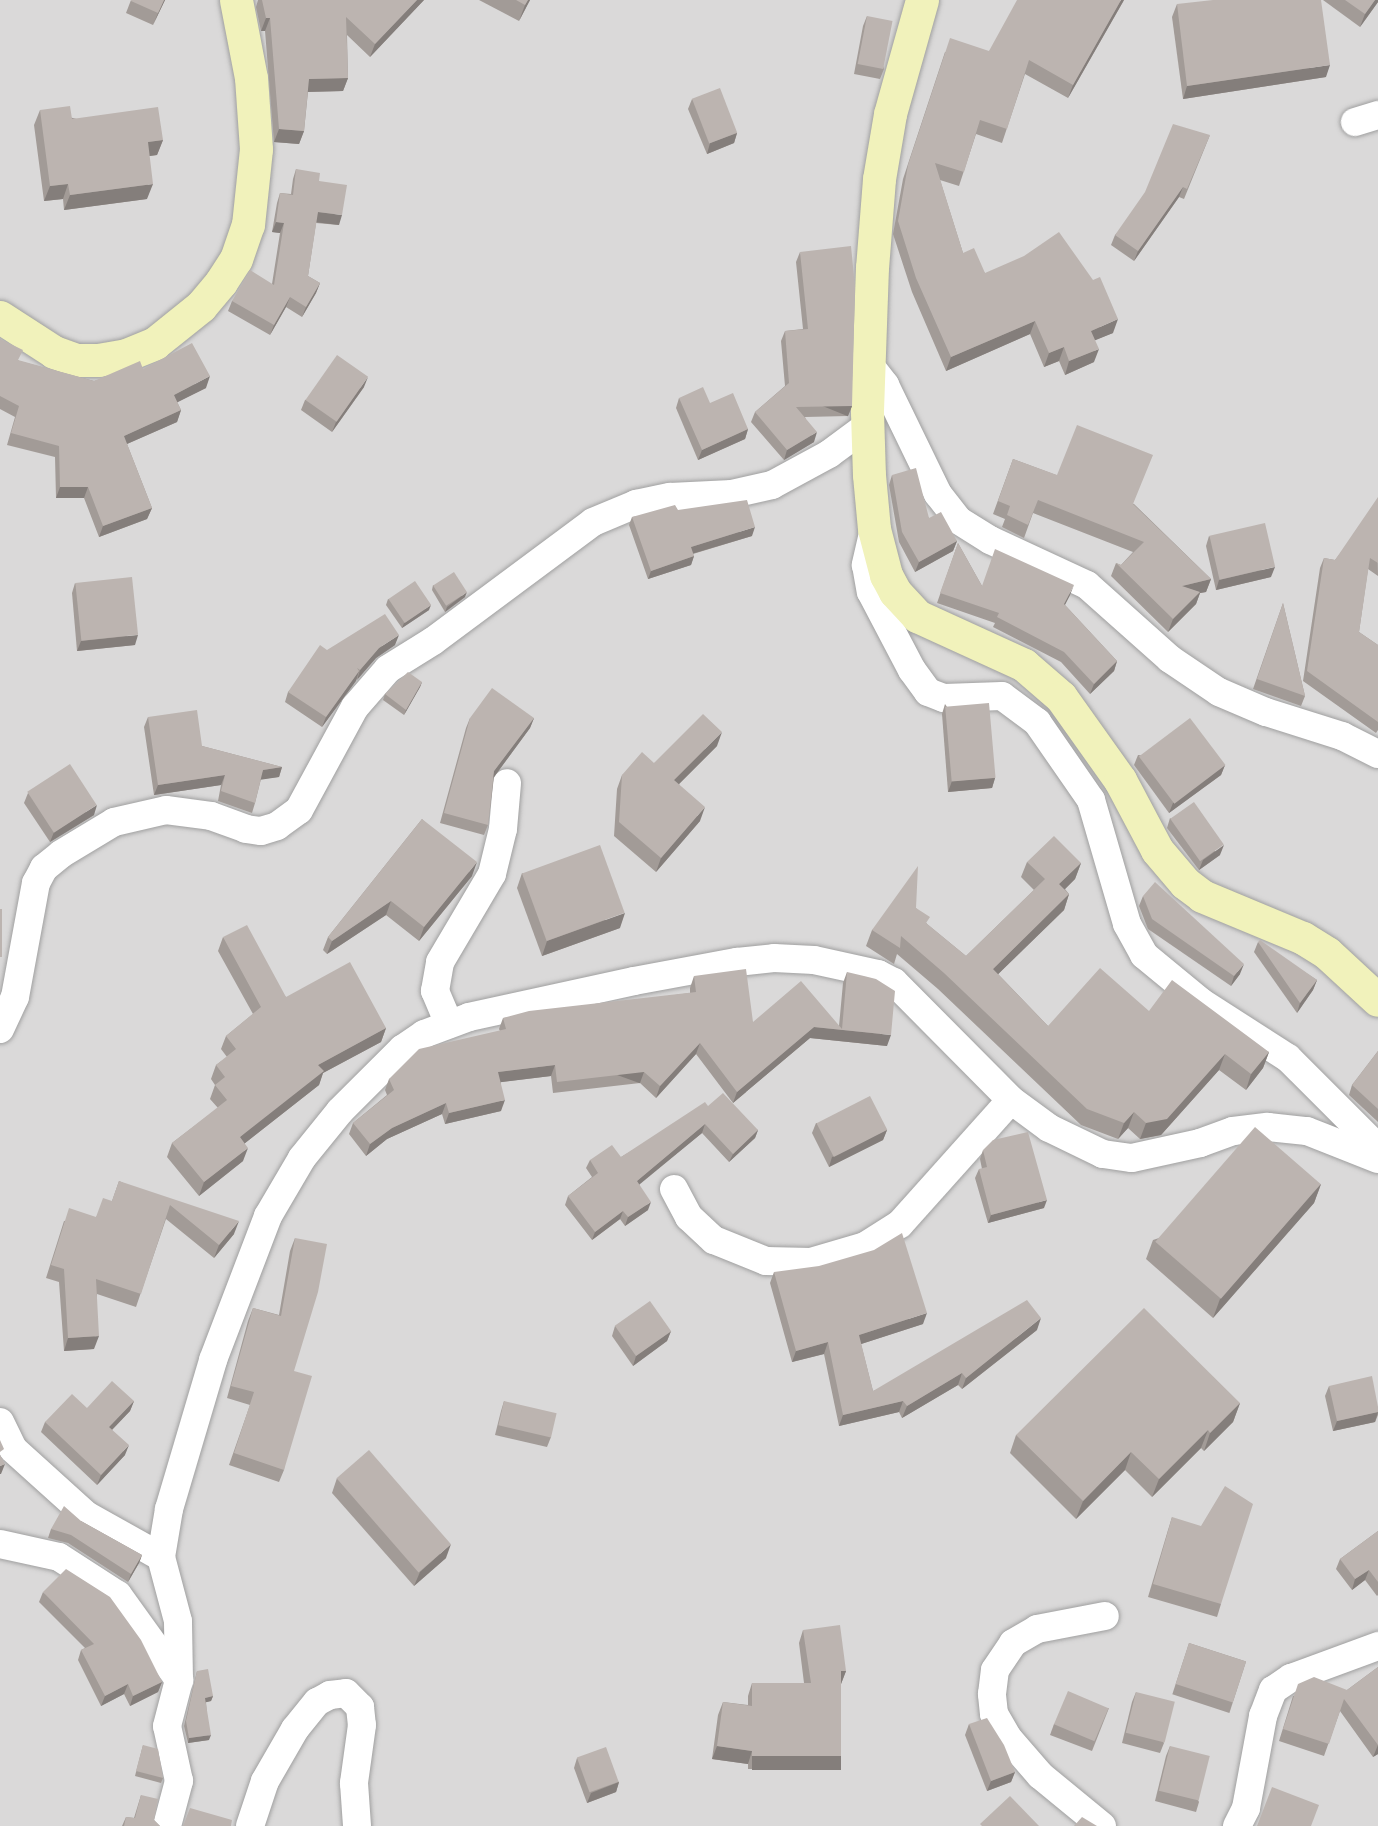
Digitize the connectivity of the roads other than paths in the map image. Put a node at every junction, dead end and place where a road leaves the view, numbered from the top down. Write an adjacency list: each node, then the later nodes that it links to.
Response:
1 (236, 0): 3 (street)
2 (922, 0): 4 (street)
3 (0, 317)
4 (868, 363): 5 (street); 7 (street)
5 (867, 426): 6 (street); 11 (street)
6 (874, 529): 9 (street); 13 (street)
7 (1378, 754)
8 (507, 783): 10 (street)
9 (1378, 1000)
10 (449, 1023): 12 (street); 18 (street)
11 (0, 1029)
12 (1011, 1100): 14 (street); 15 (street)
13 (1378, 1148)
14 (1378, 1159)
15 (674, 1189)
16 (0, 1422): 18 (street)
17 (0, 1545): 21 (street)
18 (161, 1557): 21 (street)
19 (1105, 1616): 25 (street)
20 (1378, 1646): 26 (street)
21 (179, 1680): 22 (street)
22 (167, 1826)
23 (250, 1826): 24 (street)
24 (357, 1826)
25 (1102, 1826)
26 (1237, 1826)

